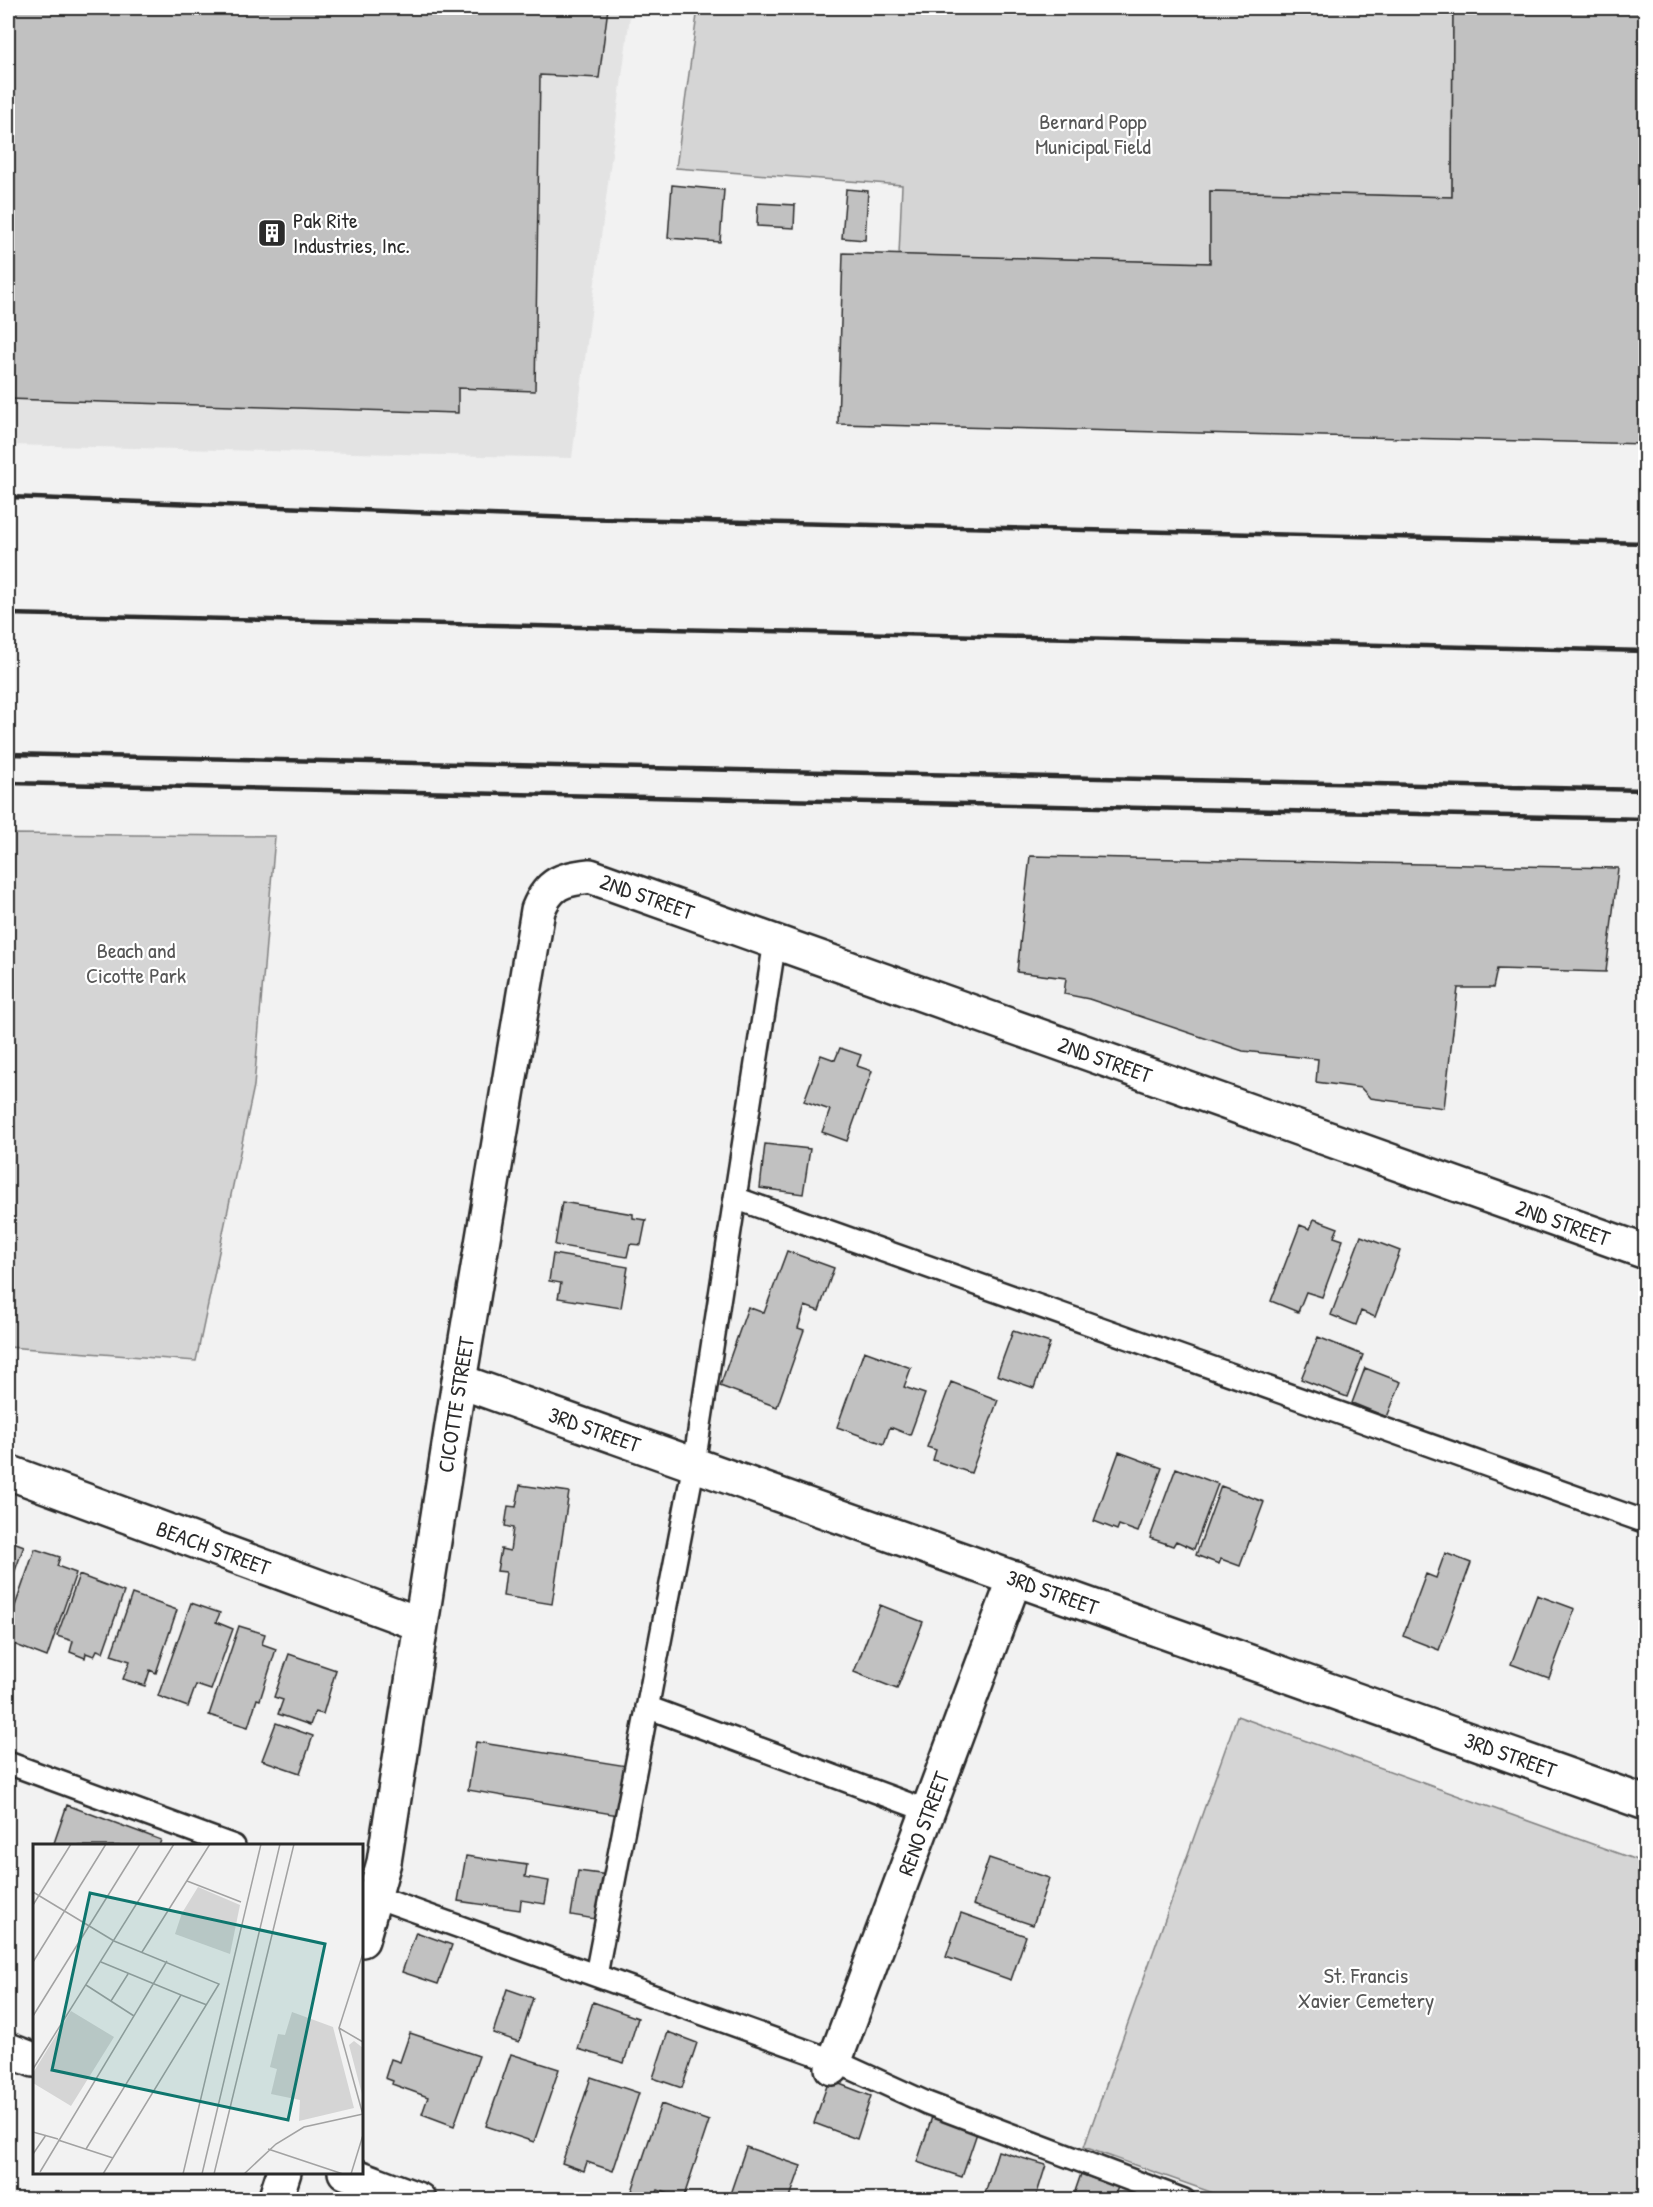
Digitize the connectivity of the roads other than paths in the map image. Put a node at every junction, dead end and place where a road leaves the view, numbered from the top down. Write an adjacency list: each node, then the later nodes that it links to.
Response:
1 (565, 878): 2 (street, 2ND STREET); 5 (street, CICOTTE STREET)
2 (775, 941): 3 (lane); 4 (street, 2ND STREET)
3 (735, 1198): 6 (lane); 8 (lane)
4 (1646, 1252)
5 (459, 1381): 6 (street, 3RD STREET); 10 (street, CICOTTE STREET)
6 (694, 1464): 9 (street, 3RD STREET); 11 (lane)
7 (8, 1472): 10 (street, BEACH STREET)
8 (1646, 1522)
9 (1015, 1578): 13 (street, 3RD STREET); 14 (street, RENO STREET)
10 (420, 1624): 16 (street, CICOTTE STREET)
11 (647, 1707): 14 (lane); 18 (lane)
12 (8, 1763): 15 (lane)
13 (1646, 1803)
14 (928, 1811): 21 (street, RENO STREET)
15 (231, 1844)
16 (369, 1894): 17 (street, CICOTTE STREET); 18 (lane)
17 (363, 1933)
18 (596, 1975): 21 (lane)
19 (8, 2050): 20 (street)
20 (33, 2060)
21 (833, 2065): 26 (lane)
22 (283, 2174): 24 (street)
23 (351, 2174): 25 (street)
24 (275, 2199)
25 (420, 2199)
26 (1184, 2199)

